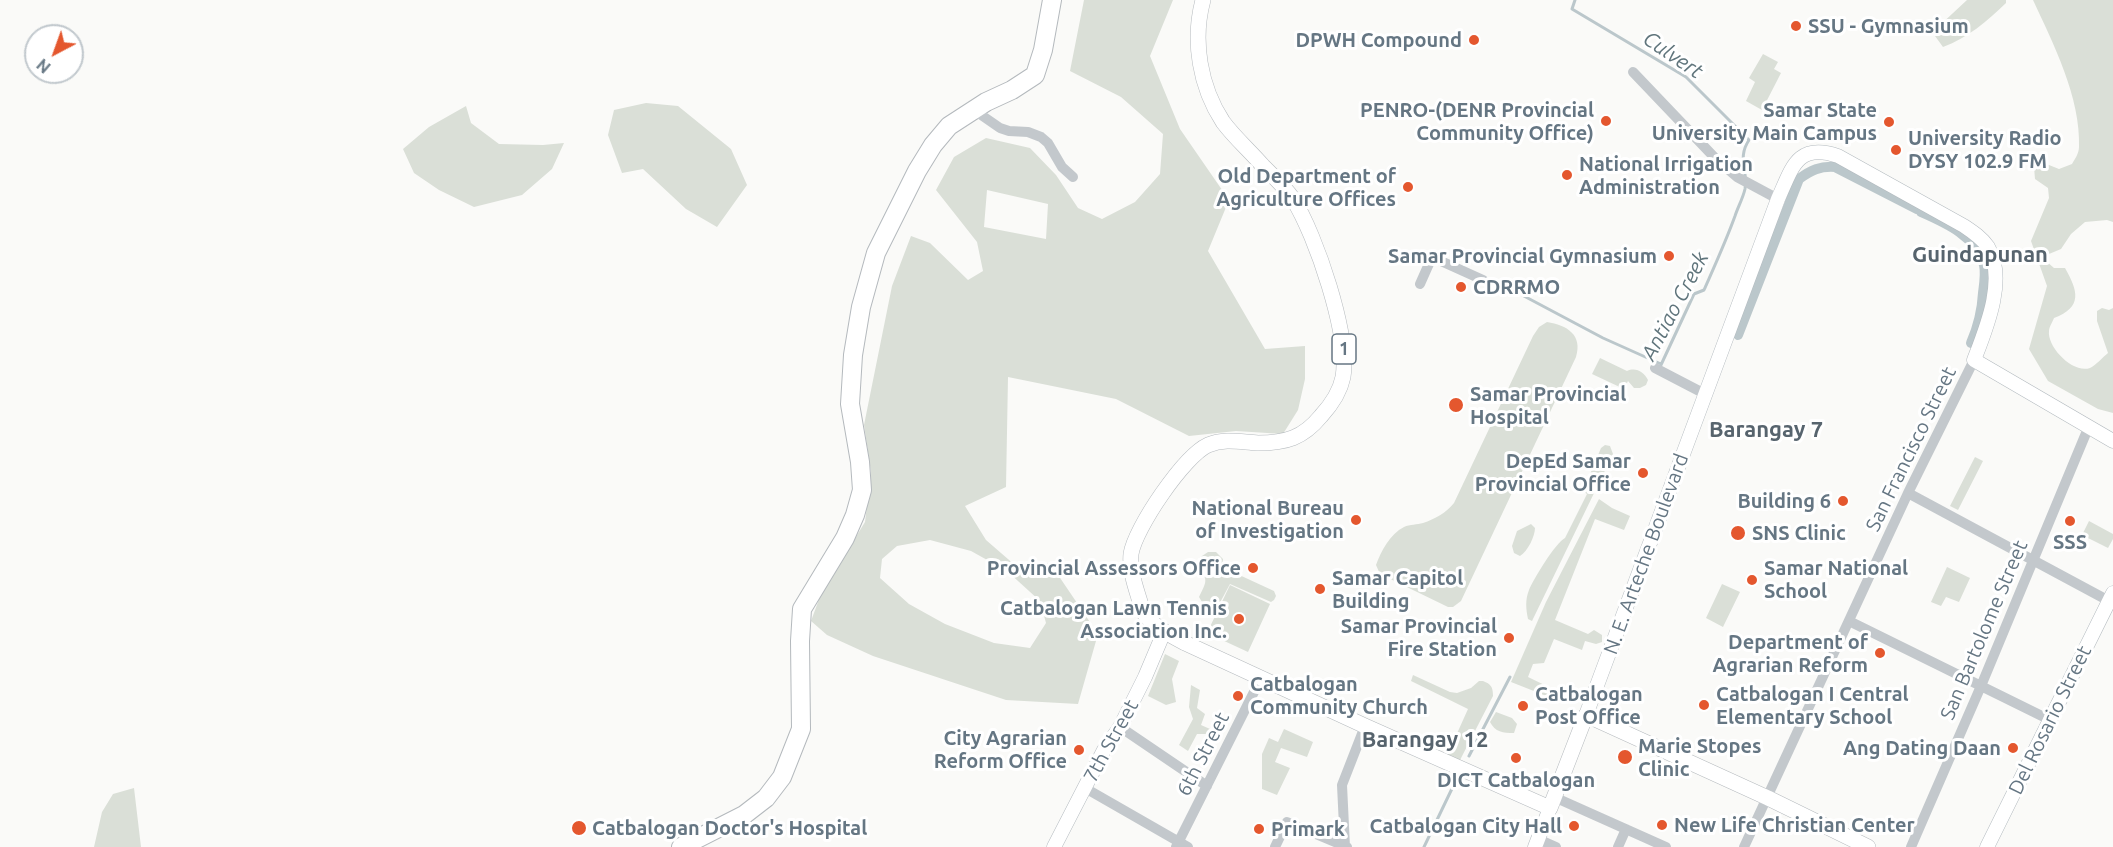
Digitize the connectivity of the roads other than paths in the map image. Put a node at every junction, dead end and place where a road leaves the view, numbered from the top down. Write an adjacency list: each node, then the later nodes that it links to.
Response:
1 (1052, 0): 4 (highway)
2 (1203, 0): 18 (main road, 1)
3 (1632, 72): 6 (street)
4 (975, 110): 5 (street); 32 (highway)
5 (1073, 177)
6 (1778, 199): 9 (street, N. E. Arteche Boulevard); 11 (street, N. E. Arteche Boulevard)
7 (1483, 280): 8 (street)
8 (1420, 284)
9 (1974, 360): 12 (street); 14 (street, San Francisco Street)
10 (1658, 370): 11 (street)
11 (1705, 394): 21 (street, N. E. Arteche Boulevard)
12 (2089, 426): 13 (street); 15 (street, San Bartolome Street)
13 (2113, 441)
14 (1908, 493): 15 (street); 17 (street, San Francisco Street)
15 (2033, 560): 16 (street); 20 (street, San Bartolome Street)
16 (2111, 597): 22 (street, Del Rosario Street)
17 (1849, 621): 20 (street); 27 (street, San Francisco Street)
18 (1164, 632): 19 (main road, 1); 24 (street, 7th Street)
19 (1261, 678): 23 (main road, 1); 25 (street, 6th Street)
20 (1981, 686): 22 (street); 41 (street, San Bartolome Street)
21 (1586, 715): 27 (main road); 28 (main road)
22 (2050, 720): 42 (street, Del Rosario Street)
23 (1365, 726): 28 (main road, 1); 35 (street)
24 (1119, 728): 25 (street); 26 (street, 7th Street)
25 (1207, 786): 31 (street, 6th Street)
26 (1085, 788): 31 (street); 33 (street, 7th Street)
27 (1768, 798): 39 (street, San Francisco Street); 40 (main road)
28 (1552, 803): 29 (street); 30 (street)
29 (1626, 829): 37 (street); 38 (street)
30 (1537, 843): 36 (street)
31 (1181, 845)
32 (681, 847)
33 (1054, 847)
34 (1275, 847): 35 (street)
35 (1346, 847)
36 (1556, 847)
37 (1618, 847)
38 (1666, 847)
39 (1744, 847)
40 (1868, 847)
41 (1911, 847)
42 (1987, 847)

